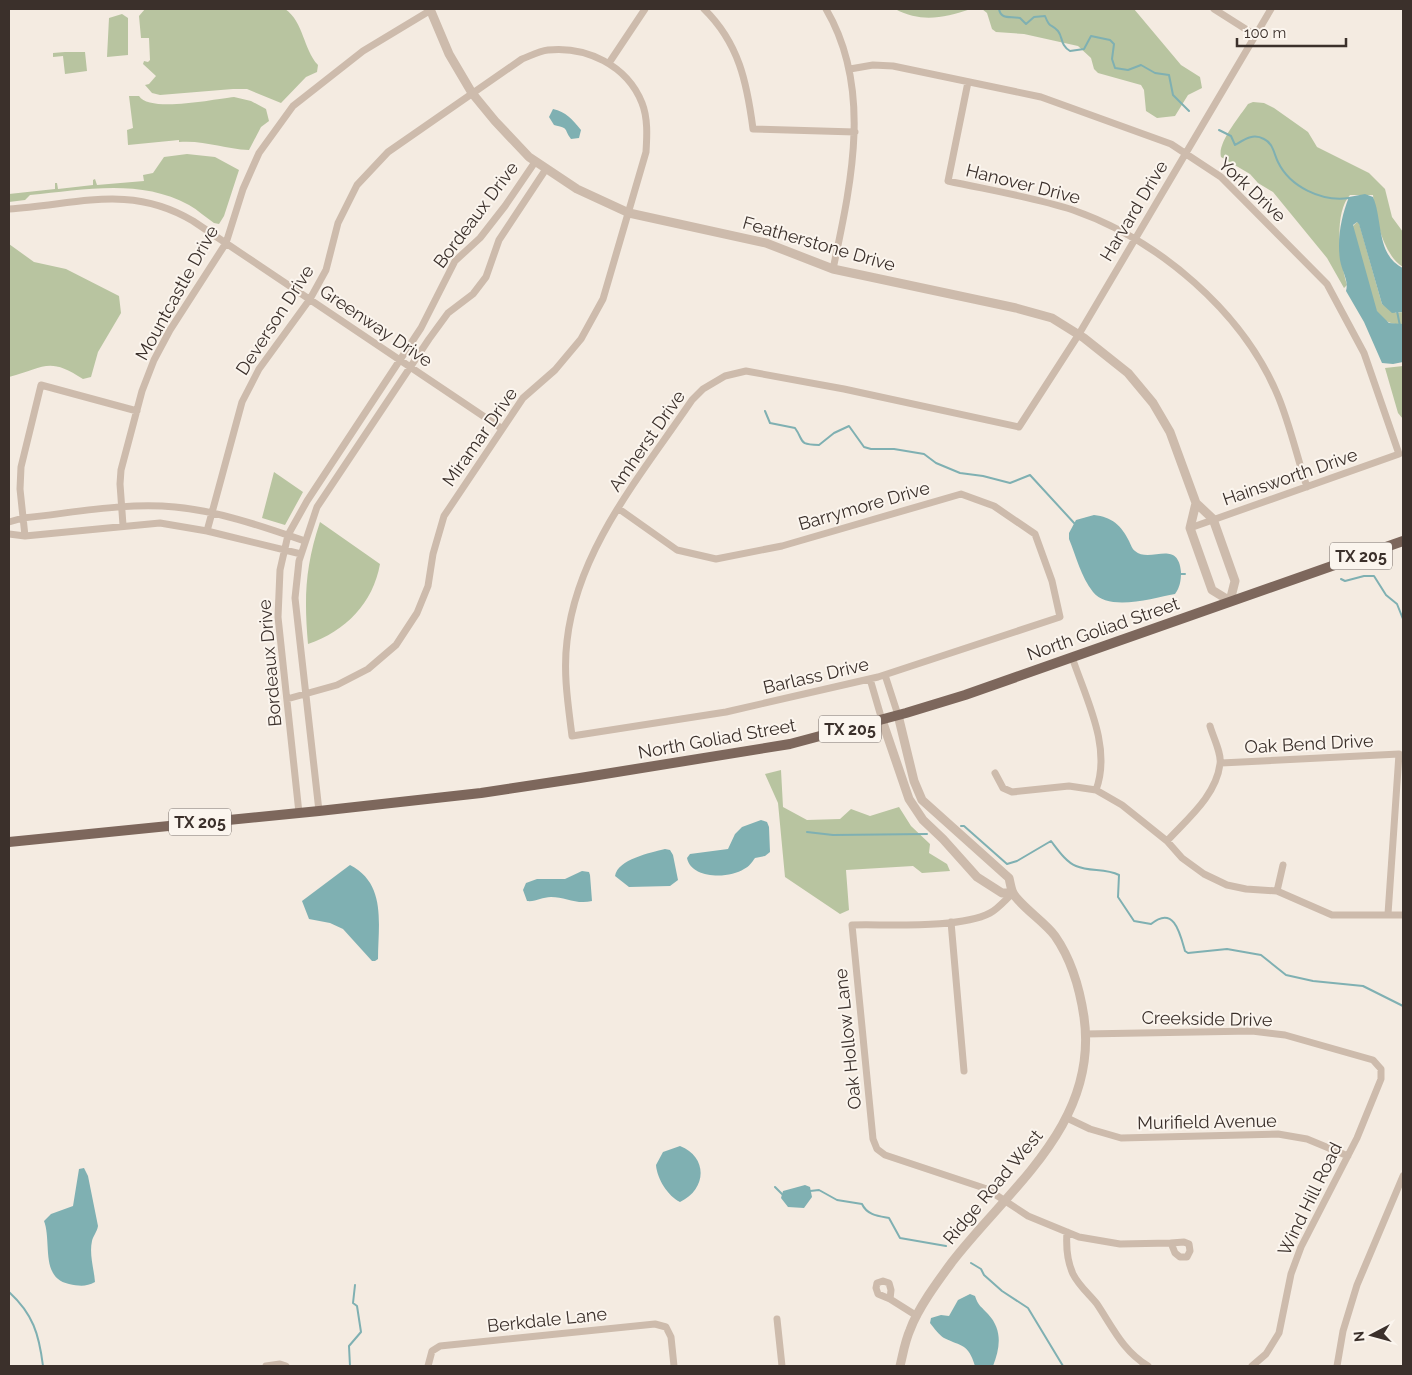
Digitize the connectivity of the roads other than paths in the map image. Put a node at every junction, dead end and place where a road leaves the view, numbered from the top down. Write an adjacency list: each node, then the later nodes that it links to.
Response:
1 (430, 9): 11 (street, Featherstone Drive); 19 (street, Mountcastle Drive)
2 (645, 9): 8 (street)
3 (704, 9): 12 (street)
4 (826, 9): 9 (street)
5 (1214, 9): 7 (street)
6 (1271, 9): 7 (street, Harvard Drive)
7 (1255, 35): 13 (street, Harvard Drive)
8 (609, 63): 11 (street, Deverson Drive); 17 (street, Miramar Drive)
9 (850, 69): 10 (street, York Drive); 12 (street)
10 (968, 82): 13 (street, York Drive); 18 (street, Hanover Drive)
11 (472, 92): 14 (street, Featherstone Drive); 21 (street, Deverson Drive)
12 (855, 132): 20 (street)
13 (1185, 154): 18 (street, Harvard Drive); 30 (street, York Drive)
14 (535, 162): 15 (street, Featherstone Drive); 23 (street, Bordeaux Drive)
15 (546, 169): 17 (street, Featherstone Drive); 24 (street, Bordeaux Drive)
16 (9, 208): 19 (street, Greenway Drive)
17 (629, 213): 20 (street, Featherstone Drive); 27 (street, Miramar Drive)
18 (1135, 239): 22 (street, Harvard Drive); 31 (street, Hanover Drive)
19 (226, 243): 21 (street, Greenway Drive); 25 (street, Mountcastle Drive)
20 (833, 268): 22 (street, Featherstone Drive)
21 (310, 299): 23 (street, Greenway Drive); 35 (street, Deverson Drive)
22 (1079, 334): 26 (street, Harvard Drive); 32 (street, Featherstone Drive)
23 (400, 361): 24 (street, Greenway Drive); 28 (street, Bordeaux Drive)
24 (411, 368): 27 (street, Greenway Drive); 29 (street, Bordeaux Drive)
25 (137, 411): 33 (street, Mountcastle Drive); 36 (street)
26 (1019, 427): 34 (street, Amherst Drive)
27 (501, 428): 54 (street, Miramar Drive)
28 (348, 439): 29 (street); 43 (street, Bordeaux Drive)
29 (358, 446): 45 (street, Bordeaux Drive)
30 (1399, 454): 31 (street, Hainsworth Drive)
31 (1307, 487): 37 (street, Hainsworth Drive)
32 (1196, 504): 37 (street, Featherstone Drive); 40 (street)
33 (121, 508): 35 (street); 36 (street); 39 (street, Mountcastle Drive)
34 (618, 509): 50 (street, Barrymore Drive); 59 (street, Amherst Drive)
35 (212, 514): 41 (street, Deverson Drive); 43 (street)
36 (23, 518): 38 (street); 44 (street)
37 (1213, 519): 40 (street, Hainsworth Drive); 49 (street, Featherstone Drive)
38 (9, 522)
39 (123, 525): 41 (street); 44 (street)
40 (1190, 528): 49 (street)
41 (207, 531): 47 (street)
42 (9, 534): 44 (street)
43 (288, 535): 45 (street); 47 (street, Bordeaux Drive)
44 (25, 536)
45 (305, 541): 48 (street, Bordeaux Drive)
46 (1403, 541): 49 (main road, North Goliad Street / TX 205)
47 (284, 551): 48 (street); 55 (street, Bordeaux Drive)
48 (301, 554): 54 (street, Bordeaux Drive)
49 (1230, 602): 51 (main road, North Goliad Street / TX 205)
50 (1060, 617): 52 (street, Barlass Drive)
51 (1072, 657): 56 (main road, North Goliad Street / TX 205); 64 (street)
52 (885, 675): 53 (street, Barlass Drive); 56 (street, Ridge Road West)
53 (870, 679): 57 (street, Ridge Road West); 59 (street, Barlass Drive)
54 (306, 695): 55 (street, Miramar Drive); 65 (street, Bordeaux Drive)
55 (287, 699): 66 (street, Bordeaux Drive)
56 (898, 715): 57 (main road, North Goliad Street / TX 205); 62 (street, Ridge Road West)
57 (882, 720): 63 (street, Ridge Road West); 65 (main road, North Goliad Street / TX 205)
58 (1210, 726): 60 (street)
59 (572, 736)
60 (1221, 763): 67 (street); 72 (street, Oak Bend Drive)
61 (995, 773): 64 (street)
62 (914, 781): 63 (street); 71 (street, Ridge Road West)
63 (904, 785): 71 (street, Ridge Road West)
64 (1096, 790): 67 (street)
65 (319, 811): 66 (main road, North Goliad Street / TX 205)
66 (299, 813): 68 (main road, North Goliad Street / TX 205)
67 (1166, 841): 70 (street)
68 (9, 842)
69 (1283, 865): 70 (street)
70 (1278, 891): 72 (street)
71 (1013, 893): 74 (street); 75 (street, Ridge Road West)
72 (1388, 914): 73 (street)
73 (1403, 915)
74 (951, 922): 77 (street); 81 (street, Oak Hollow Lane)
75 (1085, 1034): 76 (street, Creekside Drive); 78 (street, Ridge Road West)
76 (1381, 1069): 79 (street, Wind Hill Road)
77 (964, 1071)
78 (1067, 1118): 79 (street, Murifield Avenue); 81 (street, Ridge Road West)
79 (1348, 1156): 94 (street, Wind Hill Road)
80 (1403, 1176): 95 (street)
81 (1005, 1201): 82 (street); 85 (street, Ridge Road West)
82 (1067, 1232): 83 (street); 93 (street)
83 (1171, 1243)
84 (890, 1299): 85 (street)
85 (917, 1316): 92 (street, Ridge Road West)
86 (777, 1319): 91 (street)
87 (266, 1366): 88 (street)
88 (286, 1366)
89 (428, 1366): 90 (street, Berkdale Lane)
90 (674, 1366)
91 (782, 1366)
92 (900, 1366)
93 (1148, 1366)
94 (1252, 1366)
95 (1337, 1366)

